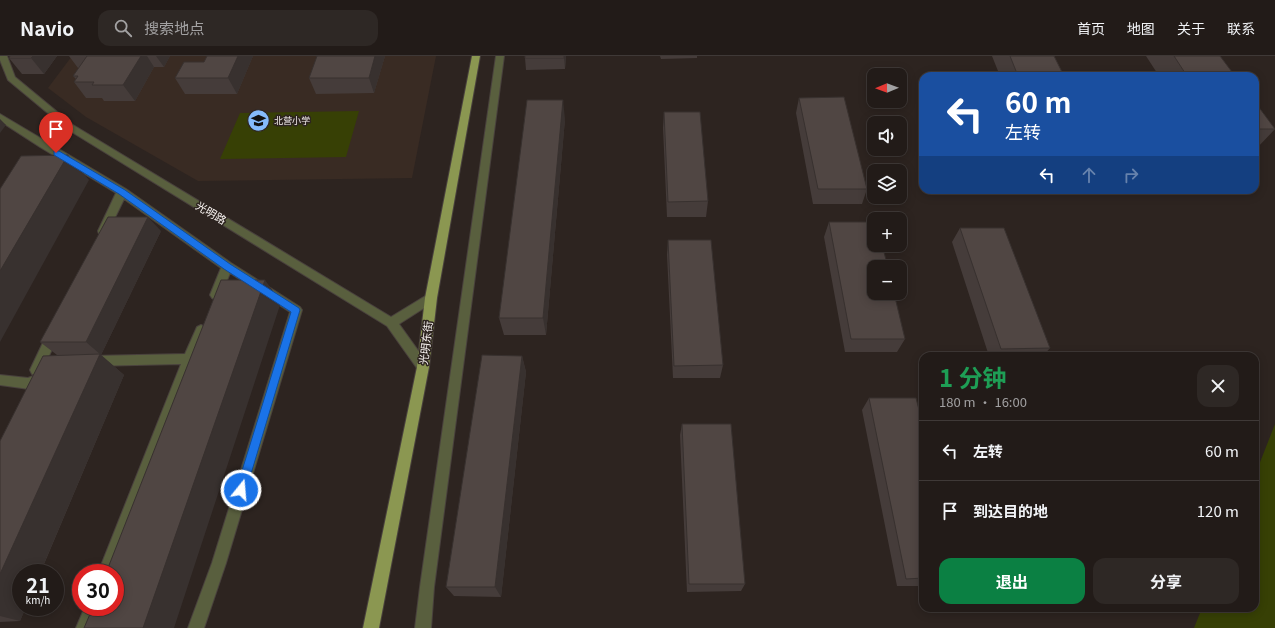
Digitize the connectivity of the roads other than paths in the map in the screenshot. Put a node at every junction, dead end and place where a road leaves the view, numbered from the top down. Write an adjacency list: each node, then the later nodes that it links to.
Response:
1 (3, 56): 10 (street, 光明路)
2 (476, 56): 8 (main road, 光明东街)
3 (500, 56): 23 (street)
4 (0, 117): 5 (street)
5 (122, 192): 6 (street); 7 (street)
6 (98, 242)
7 (227, 266): 11 (street); 21 (street)
8 (431, 298): 10 (street); 13 (main road, 光明东街)
9 (60, 321): 16 (street)
10 (390, 323): 13 (street, 光明路)
11 (190, 359): 12 (street); 18 (street)
12 (82, 362)
13 (423, 367): 22 (main road, 光明东街)
14 (56, 372): 16 (street)
15 (0, 380): 16 (street)
16 (29, 384): 17 (street)
17 (23, 397)
18 (110, 564)
19 (89, 616): 20 (street)
20 (84, 628)
21 (196, 628)
22 (371, 628)
23 (423, 628)

